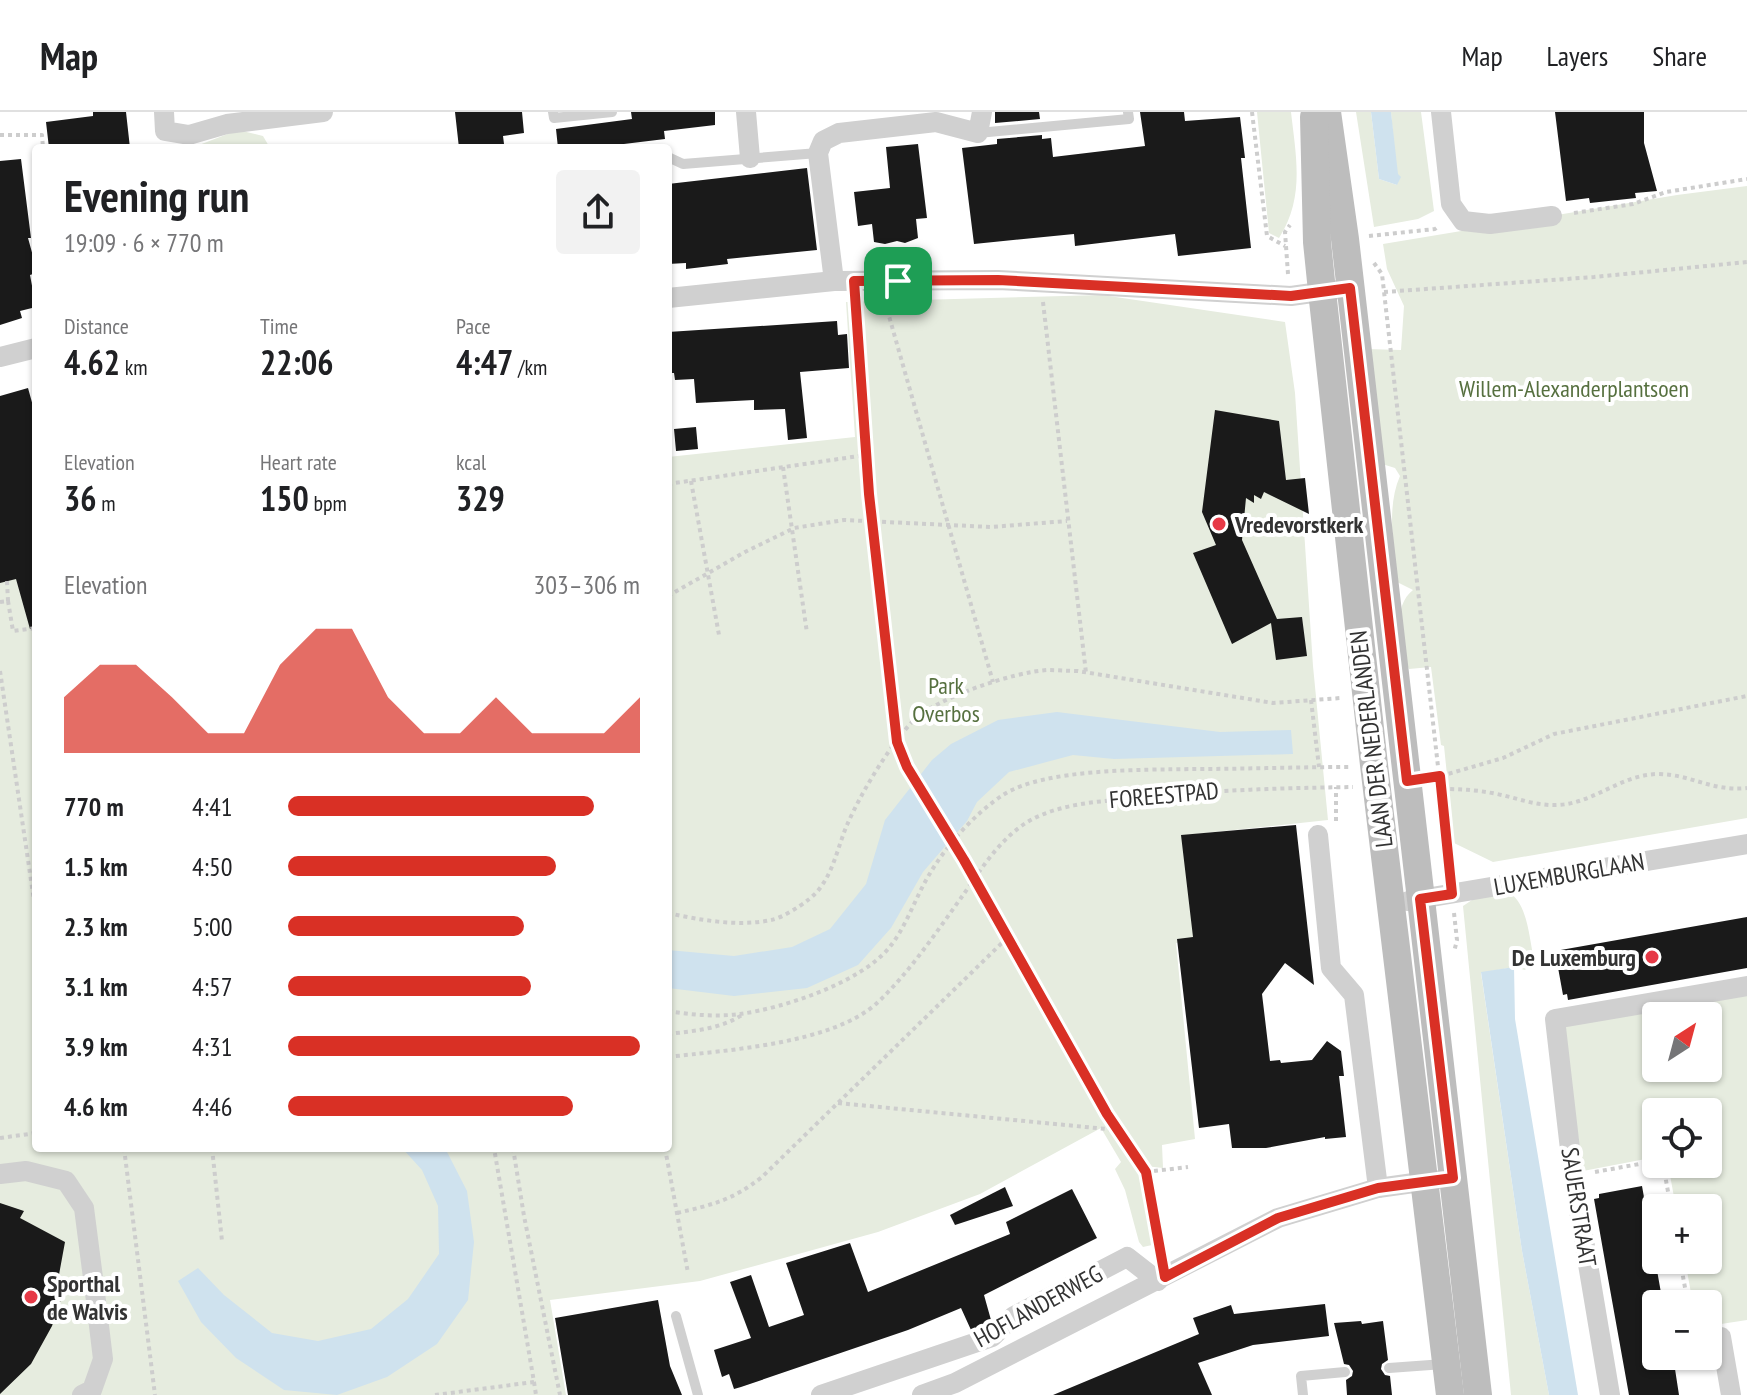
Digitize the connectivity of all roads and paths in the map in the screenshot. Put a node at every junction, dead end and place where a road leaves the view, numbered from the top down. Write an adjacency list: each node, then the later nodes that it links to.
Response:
1 (164, 112): 13 (street)
2 (323, 112): 13 (street)
3 (553, 112): 4 (lane)
4 (612, 112)
5 (746, 112): 19 (street)
6 (982, 112): 15 (street)
7 (1052, 112): 14 (lane)
8 (1128, 112): 14 (lane)
9 (1252, 112): 25 (path)
10 (1314, 112): 31 (main road, LAAN DER NEDERLANDEN)
11 (1327, 112): 30 (main road, LAAN DER NEDERLANDEN)
12 (1441, 112): 22 (street)
13 (226, 118)
14 (1053, 126): 15 (lane)
15 (978, 133): 18 (street)
16 (0, 135): 17 (path)
17 (43, 144)
18 (818, 153): 19 (lane); 27 (street)
19 (750, 158): 20 (lane)
20 (672, 159)
21 (1747, 179): 23 (path)
22 (1458, 213): 23 (street); 24 (path)
23 (1552, 216)
24 (1369, 236)
25 (1285, 246)
26 (1747, 262): 60 (path)
27 (844, 281): 28 (street); 32 (street); 35 (path)
28 (878, 281): 29 (street); 41 (path)
29 (1040, 282): 31 (street); 40 (path)
30 (1350, 288): 31 (street); 61 (main road, LAAN DER NEDERLANDEN)
31 (1322, 291): 62 (main road, LAAN DER NEDERLANDEN)
32 (672, 298)
33 (32, 349): 34 (street)
34 (0, 357)
35 (866, 455): 36 (path); 39 (path)
36 (783, 467): 37 (path); 42 (path)
37 (691, 481): 38 (path); 43 (path)
38 (672, 483)
39 (872, 521): 41 (path); 42 (path); 57 (path)
40 (1067, 521): 41 (path); 52 (path)
41 (950, 527): 53 (path)
42 (794, 528): 43 (path); 49 (path)
43 (707, 574): 45 (path); 50 (path)
44 (7, 581): 46 (path)
45 (672, 594)
46 (8, 601): 47 (path); 48 (path)
47 (0, 602)
48 (32, 629)
49 (807, 633)
50 (719, 635)
51 (0, 671): 68 (path)
52 (1086, 673): 53 (path); 56 (path)
53 (993, 683): 57 (path)
54 (1747, 696): 60 (path)
55 (1345, 698): 56 (path)
56 (1311, 700): 58 (path)
57 (897, 742): 67 (path, bridge); 72 (path)
58 (1319, 767): 59 (path); 77 (path)
59 (1352, 767)
60 (1440, 776): 61 (path); 64 (path)
61 (1407, 781): 70 (main road, LAAN DER NEDERLANDEN)
62 (1376, 785): 67 (path, FOREESTPAD); 71 (main road, LAAN DER NEDERLANDEN)
63 (1747, 788): 64 (path)
64 (1442, 789): 69 (path)
65 (1318, 835): 96 (street)
66 (1747, 844): 69 (street, LUXEMBURGLAAN)
67 (974, 880): 73 (path); 79 (path, FOREESTPAD)
68 (32, 887)
69 (1452, 894): 70 (street, LUXEMBURGLAAN); 74 (path)
70 (1420, 899): 71 (street, LUXEMBURGLAAN); 94 (main road, LAAN DER NEDERLANDEN)
71 (1390, 904): 95 (main road, LAAN DER NEDERLANDEN)
72 (672, 914)
73 (1007, 938): 80 (path); 81 (path)
74 (1452, 961)
75 (1747, 986): 93 (street, SAUERSTRAAT)
76 (672, 1012): 77 (path)
77 (748, 1012): 78 (path)
78 (672, 1033)
79 (672, 1057)
80 (838, 1103): 81 (path); 97 (path)
81 (1117, 1130): 91 (path)
82 (32, 1134): 83 (path)
83 (0, 1138)
84 (125, 1152): 109 (path)
85 (212, 1152): 98 (path)
86 (495, 1152): 107 (path)
87 (514, 1152): 112 (path)
88 (666, 1152): 97 (path)
89 (1642, 1163): 93 (path)
90 (1188, 1167): 91 (path)
91 (1146, 1172): 100 (path)
92 (0, 1174): 108 (street)
93 (1573, 1175): 119 (street, SAUERSTRAAT)
94 (1453, 1178): 95 (street, HOFLANDERWEG); 103 (main road, LAAN DER NEDERLANDEN)
95 (1425, 1182): 96 (street, HOFLANDERWEG); 104 (main road, LAAN DER NEDERLANDEN)
96 (1378, 1188): 100 (street, HOFLANDERWEG)
97 (677, 1213): 99 (path)
98 (222, 1241)
99 (688, 1273)
100 (1161, 1279): 114 (street, HOFLANDERWEG); 115 (street, HOFLANDERWEG)
101 (676, 1316): 113 (lane)
102 (1722, 1343): 120 (street)
103 (1474, 1361): 104 (lane); 118 (main road, LAAN DER NEDERLANDEN)
104 (1434, 1364): 105 (lane); 117 (main road, LAAN DER NEDERLANDEN)
105 (1389, 1368)
106 (1345, 1372): 116 (lane)
107 (534, 1382): 110 (path); 111 (path)
108 (82, 1395)
109 (155, 1395)
110 (435, 1395)
111 (536, 1395)
112 (560, 1395)
113 (698, 1395)
114 (821, 1395)
115 (922, 1395)
116 (1303, 1395)
117 (1450, 1395)
118 (1478, 1395)
119 (1610, 1395)
120 (1731, 1395)

